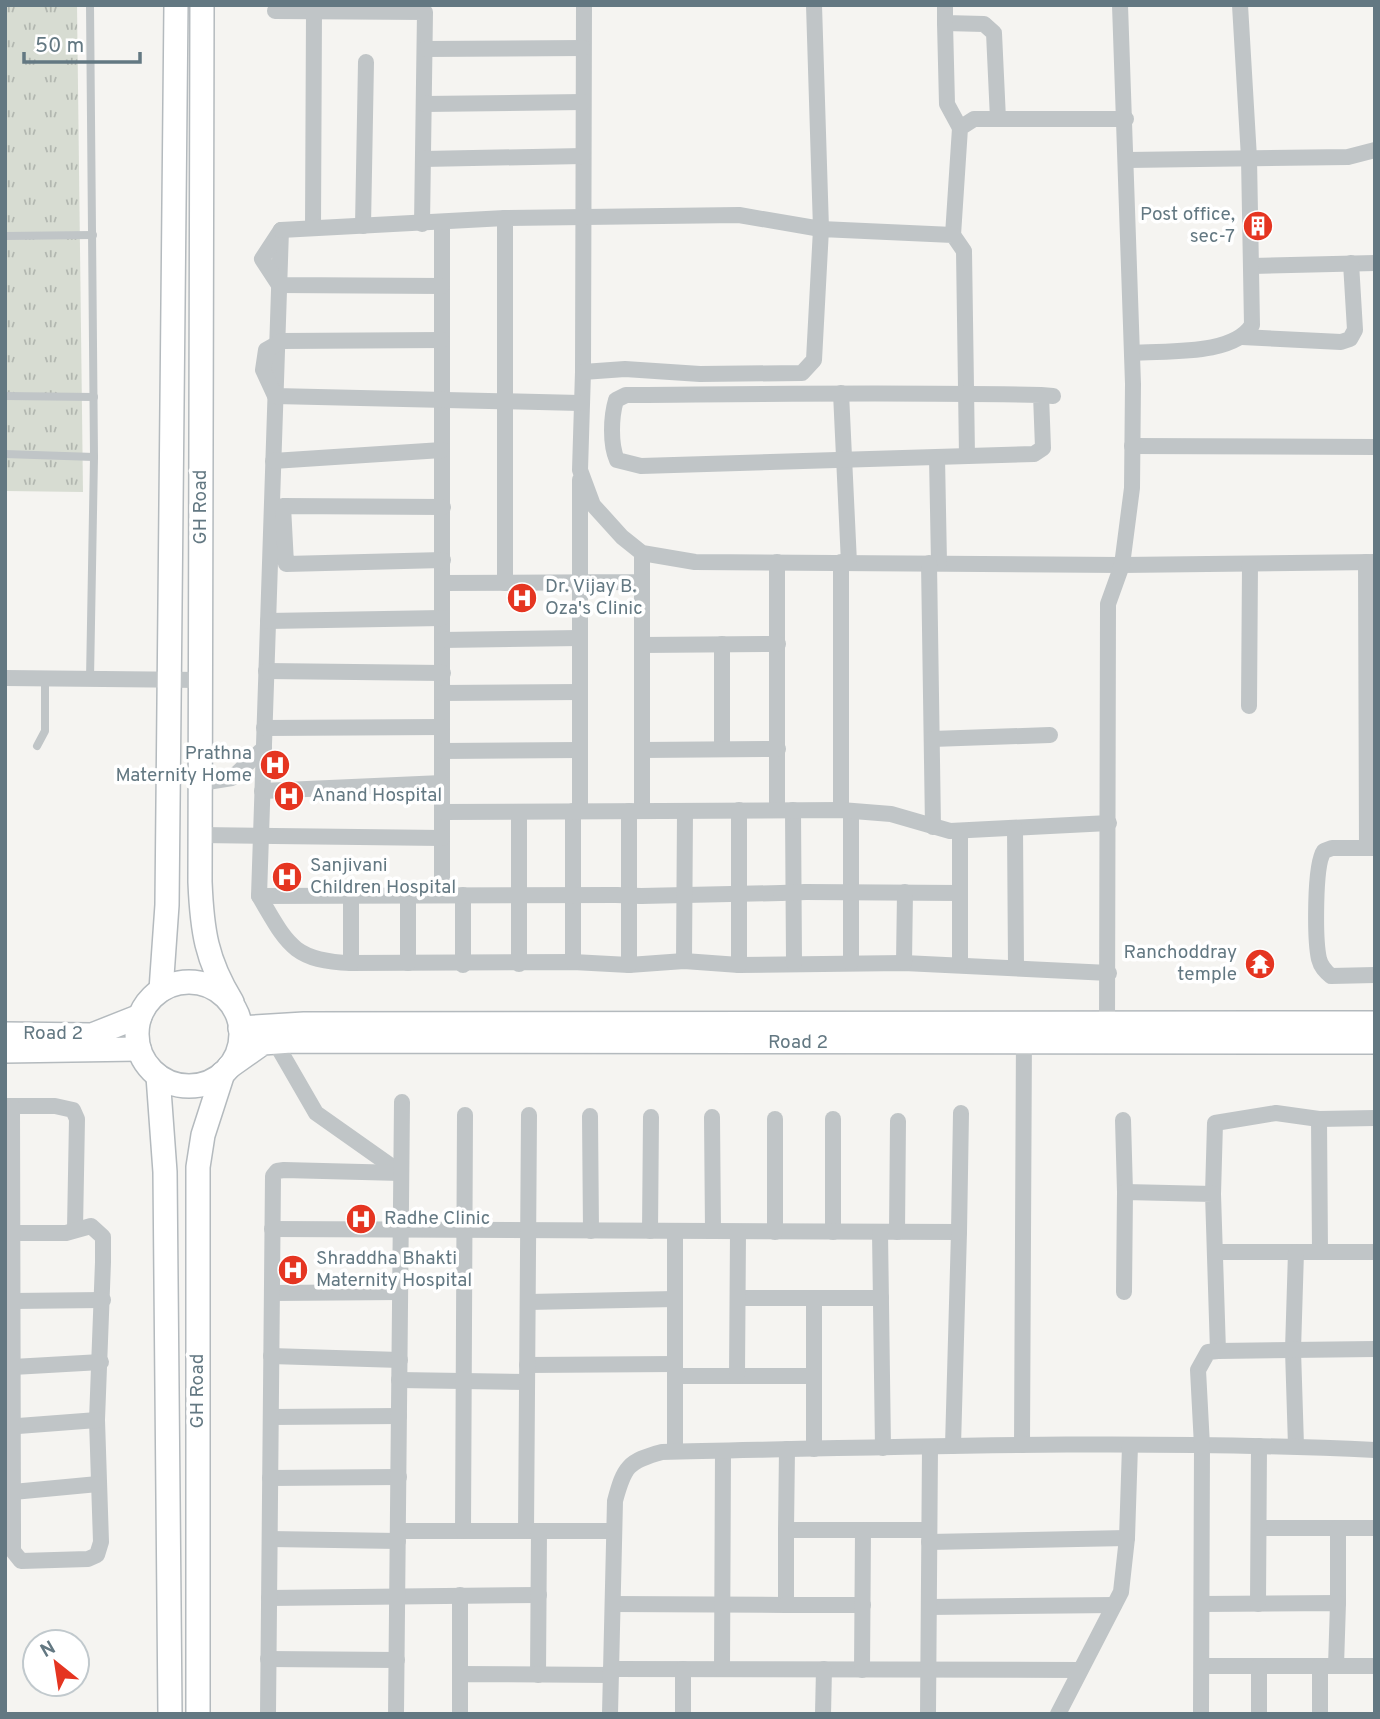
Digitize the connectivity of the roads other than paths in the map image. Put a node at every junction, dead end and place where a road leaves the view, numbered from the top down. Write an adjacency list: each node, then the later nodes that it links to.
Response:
1 (90, 5): 33 (lane)
2 (176, 5): 88 (main road, GH Road)
3 (202, 5): 91 (main road, GH Road)
4 (583, 5): 13 (street)
5 (814, 5): 32 (street)
6 (945, 5): 12 (street)
7 (1120, 5): 19 (street)
8 (1240, 5): 23 (street)
9 (430, 9): 11 (street); 14 (street)
10 (275, 11): 11 (street)
11 (314, 11): 31 (street)
12 (945, 23): 18 (street); 20 (street)
13 (583, 48): 14 (street); 16 (street)
14 (425, 49): 17 (street)
15 (366, 62): 30 (street)
16 (583, 102): 17 (street); 22 (street)
17 (424, 104): 24 (street)
18 (998, 119): 19 (street); 20 (street)
19 (1126, 119): 25 (street)
20 (960, 128): 34 (street)
21 (1375, 150): 23 (street)
22 (583, 156): 24 (street); 27 (street)
23 (1249, 158): 25 (street); 38 (street)
24 (423, 159): 29 (street)
25 (1127, 160): 44 (street)
26 (505, 218): 27 (street); 28 (street); 52 (street)
27 (582, 218): 32 (street); 45 (street)
28 (442, 223): 29 (street); 40 (street)
29 (422, 224): 30 (street)
30 (363, 226): 31 (street)
31 (313, 228): 39 (street)
32 (821, 229): 34 (street); 45 (street)
33 (93, 235): 35 (lane); 50 (lane)
34 (953, 235): 47 (street)
35 (5, 236)
36 (1351, 263): 37 (street); 38 (street); 41 (street)
37 (1375, 263)
38 (1252, 266): 41 (street)
39 (279, 285): 40 (street); 43 (street)
40 (442, 286): 42 (street)
41 (1242, 337): 44 (street)
42 (442, 341): 43 (street); 51 (street)
43 (277, 344): 49 (street)
44 (1132, 353): 54 (street)
45 (583, 372): 53 (street)
46 (841, 393): 47 (street); 62 (street); 62 (street)
47 (967, 393): 58 (street); 58 (street)
48 (5, 396): 50 (lane)
49 (275, 396): 51 (street); 61 (street)
50 (94, 397): 59 (lane)
51 (442, 401): 52 (street); 56 (street)
52 (505, 402): 53 (street); 76 (street)
53 (580, 403): 63 (street)
54 (1132, 446): 55 (street); 72 (street)
55 (1375, 447)
56 (442, 450): 61 (street); 64 (street)
57 (5, 453): 59 (lane)
58 (967, 456): 60 (street)
59 (94, 457): 89 (lane)
60 (937, 457): 62 (street); 70 (street)
61 (273, 461): 78 (street)
62 (844, 461): 68 (street)
63 (580, 470): 65 (street); 73 (street)
64 (443, 507): 66 (street); 66 (street)
65 (642, 553): 67 (street); 74 (street)
66 (443, 560): 75 (street)
67 (778, 562): 68 (street); 82 (street)
68 (845, 562): 70 (street); 112 (street)
69 (1371, 562): 71 (street); 84 (street)
70 (934, 563): 72 (street); 98 (street)
71 (1250, 564): 72 (street); 94 (street)
72 (1122, 565): 118 (street)
73 (580, 582): 74 (street); 76 (street); 79 (street)
74 (642, 582): 83 (street)
75 (442, 583): 76 (street); 77 (street)
76 (505, 583)
77 (442, 618): 78 (street); 80 (street)
78 (268, 621): 85 (street)
79 (580, 638): 80 (street); 92 (street)
80 (443, 640): 86 (street)
81 (722, 644): 82 (street); 83 (street); 101 (street)
82 (778, 644): 102 (street)
83 (642, 645): 104 (street)
84 (1371, 669): 106 (street)
85 (266, 671): 86 (street); 96 (street)
86 (443, 673): 93 (street)
87 (5, 678): 90 (street)
88 (169, 678): 89 (street); 91 (street); 153 (main road, GH Road)
89 (90, 679): 90 (street)
90 (45, 680): 99 (lane)
91 (201, 680): 107 (main road, GH Road)
92 (580, 692): 93 (street); 103 (street)
93 (442, 693): 95 (street)
94 (1250, 706)
95 (442, 727): 96 (street); 105 (street)
96 (264, 728): 100 (street)
97 (1050, 735): 98 (street)
98 (932, 738): 119 (street)
99 (37, 747)
100 (264, 748): 107 (street); 109 (street)
101 (722, 749): 102 (street); 104 (street)
102 (778, 749): 111 (street)
103 (580, 750): 105 (street); 114 (street)
104 (642, 750): 115 (street)
105 (442, 751): 108 (street)
106 (1371, 760): 125 (street)
107 (201, 783): 122 (main road, GH Road)
108 (442, 783): 109 (street); 117 (street)
109 (262, 791): 123 (street)
110 (739, 810): 111 (street); 116 (street); 130 (street)
111 (785, 810): 112 (street); 144 (street)
112 (846, 810): 119 (street); 126 (street)
113 (519, 811): 114 (street); 117 (street); 135 (street)
114 (576, 811): 115 (street); 129 (street)
115 (635, 811): 116 (street); 148 (street)
116 (685, 811): 137 (street)
117 (442, 812): 124 (street)
118 (1109, 823): 120 (street); 151 (street)
119 (933, 827): 121 (street)
120 (1014, 828): 121 (street); 150 (street)
121 (960, 832): 128 (street)
122 (201, 835): 123 (street); 154 (main road, GH Road)
123 (261, 838): 124 (street); 136 (street)
124 (442, 838): 133 (street)
125 (1371, 848): 152 (street)
126 (851, 891): 127 (street); 130 (street, bridge); 140 (street)
127 (905, 892): 128 (street); 141 (street)
128 (960, 893): 146 (street)
129 (573, 894): 135 (street); 137 (street, bridge); 139 (street)
130 (739, 894): 137 (street); 149 (street)
131 (351, 895): 132 (street); 136 (street); 142 (street)
132 (408, 895): 133 (street); 143 (street)
133 (442, 895): 134 (street)
134 (463, 895): 135 (street); 147 (street)
135 (519, 895): 145 (street)
136 (259, 896): 142 (street)
137 (685, 897): 138 (street)
138 (684, 961): 148 (street); 149 (street)
139 (573, 962): 145 (street); 148 (street)
140 (852, 962): 141 (street); 144 (street)
141 (904, 962): 146 (street)
142 (351, 963): 143 (street)
143 (408, 963): 147 (street)
144 (794, 963): 149 (street)
145 (519, 964): 147 (street)
146 (960, 964): 150 (street)
147 (463, 965)
148 (629, 965)
149 (739, 965)
150 (1016, 967): 151 (street)
151 (1109, 973): 158 (street)
152 (1375, 975)
153 (161, 990): 154 (main road); 155 (main road)
154 (232, 1002): 157 (main road)
155 (140, 1016): 159 (main road, Road 2); 163 (main road)
156 (1375, 1024): 158 (main road, Road 2)
157 (240, 1028): 160 (main road, Road 2); 165 (main road)
158 (1107, 1032): 160 (main road, Road 2); 162 (main road, Road 2)
159 (5, 1034)
160 (1023, 1034): 161 (main road, Road 2); 231 (street)
161 (275, 1042): 165 (main road, Road 2); 181 (street)
162 (1375, 1042)
163 (139, 1048): 164 (main road, Road 2); 166 (main road)
164 (5, 1051)
165 (226, 1070): 166 (main road); 290 (main road, GH Road)
166 (158, 1076): 289 (main road, GH Road)
167 (402, 1102): 181 (street)
168 (9, 1106): 184 (street); 197 (street)
169 (961, 1113): 198 (street)
170 (465, 1115): 187 (street)
171 (529, 1115): 188 (street)
172 (590, 1116): 189 (street)
173 (651, 1117): 190 (street)
174 (712, 1117): 192 (street)
175 (1375, 1118): 178 (street)
176 (775, 1119): 194 (street)
177 (833, 1119): 195 (street)
178 (1319, 1119): 183 (street); 201 (street)
179 (1123, 1120): 182 (street)
180 (898, 1121): 196 (street)
181 (401, 1173): 185 (street); 186 (street)
182 (1125, 1192): 183 (street); 204 (street)
183 (1213, 1194): 199 (street)
184 (75, 1229): 197 (street); 210 (street)
185 (272, 1229): 186 (street); 205 (street)
186 (401, 1230): 187 (street); 203 (street)
187 (463, 1231): 188 (street); 225 (street)
188 (528, 1231): 189 (street); 212 (street)
189 (591, 1231): 190 (street)
190 (650, 1231): 191 (street)
191 (675, 1231): 192 (street); 209 (street)
192 (713, 1231): 193 (street)
193 (738, 1232): 194 (street); 206 (street)
194 (775, 1232): 195 (street)
195 (833, 1232): 196 (street)
196 (889, 1232): 198 (street); 208 (street)
197 (9, 1233): 211 (street)
198 (959, 1233): 232 (street)
199 (1215, 1252): 200 (street); 215 (street)
200 (1296, 1252): 201 (street); 214 (street)
201 (1320, 1252): 202 (street)
202 (1375, 1252)
203 (400, 1292): 205 (street); 217 (street)
204 (1124, 1292)
205 (272, 1293): 216 (street)
206 (738, 1298): 207 (street); 222 (street)
207 (814, 1298): 208 (street); 223 (street)
208 (881, 1298): 238 (street)
209 (675, 1299): 212 (street); 221 (street)
210 (103, 1300): 211 (street); 218 (street)
211 (12, 1301): 220 (street)
212 (528, 1302): 219 (street)
213 (1375, 1349): 214 (street)
214 (1293, 1350): 215 (street); 236 (street)
215 (1218, 1351): 234 (street)
216 (271, 1356): 217 (street); 228 (street)
217 (400, 1360): 224 (street)
218 (101, 1362): 220 (street); 229 (street)
219 (527, 1365): 221 (street); 226 (street)
220 (13, 1367): 230 (street)
221 (675, 1370): 222 (street); 242 (street)
222 (737, 1376): 223 (street)
223 (814, 1376): 240 (street)
224 (400, 1380): 225 (street); 227 (street)
225 (463, 1381): 226 (street); 253 (street)
226 (527, 1382): 254 (street)
227 (399, 1416): 228 (street); 244 (street)
228 (271, 1417): 245 (street)
229 (97, 1420): 230 (street); 246 (street)
230 (9, 1427): 247 (street)
231 (1022, 1445): 232 (street); 233 (street)
232 (953, 1446): 237 (street)
233 (1130, 1446): 234 (street); 259 (street)
234 (1202, 1446): 235 (street); 267 (street)
235 (1259, 1446): 236 (street); 248 (street)
236 (1296, 1446): 241 (street)
237 (930, 1447): 238 (street); 258 (street)
238 (883, 1448): 240 (street)
239 (787, 1449): 240 (street); 243 (street); 251 (street)
240 (814, 1449)
241 (1375, 1450)
242 (675, 1451): 243 (street); 255 (street)
243 (723, 1451): 269 (street)
244 (399, 1477): 245 (street); 257 (street)
245 (270, 1478): 260 (street)
246 (98, 1484): 247 (street); 256 (street)
247 (13, 1492): 256 (street)
248 (1259, 1528): 249 (street); 268 (street)
249 (1338, 1528): 250 (street); 265 (street)
250 (1375, 1528)
251 (786, 1530): 252 (street); 270 (street)
252 (863, 1530): 258 (street); 271 (street)
253 (463, 1531): 254 (street); 257 (street)
254 (533, 1531): 255 (street); 263 (street)
255 (613, 1531): 266 (street)
256 (9, 1532)
257 (398, 1536): 260 (street); 261 (street)
258 (929, 1536): 259 (street); 273 (street)
259 (1127, 1538): 272 (street)
260 (270, 1539): 264 (street)
261 (397, 1595): 262 (street); 264 (street); 275 (street)
262 (460, 1595): 263 (street); 287 (street)
263 (539, 1595): 288 (street)
264 (269, 1598): 274 (street)
265 (1338, 1603): 268 (street); 278 (street)
266 (613, 1604): 269 (street); 286 (street)
267 (1202, 1604): 268 (street); 276 (street)
268 (1258, 1604)
269 (722, 1605): 270 (street); 281 (street)
270 (786, 1605): 271 (street)
271 (863, 1605): 283 (street)
272 (1114, 1605): 273 (street); 285 (street)
273 (929, 1607): 284 (street)
274 (268, 1659): 275 (street); 291 (street)
275 (397, 1660): 292 (street)
276 (1202, 1666): 277 (street); 299 (street)
277 (1259, 1666): 278 (street); 300 (street)
278 (1328, 1666): 279 (street); 301 (street)
279 (1375, 1666)
280 (683, 1669): 281 (street); 286 (street); 295 (street)
281 (722, 1670): 282 (street)
282 (824, 1670): 283 (street); 296 (street)
283 (862, 1670): 284 (street)
284 (928, 1670): 285 (street); 297 (street)
285 (1080, 1670): 298 (street)
286 (611, 1672): 288 (street); 294 (street)
287 (460, 1674): 288 (street); 293 (street)
288 (538, 1675)
289 (170, 1714)
290 (198, 1714)
291 (268, 1714)
292 (396, 1714)
293 (460, 1714)
294 (610, 1714)
295 (683, 1714)
296 (823, 1714)
297 (928, 1714)
298 (1058, 1714)
299 (1201, 1714)
300 (1259, 1714)
301 (1320, 1714)

